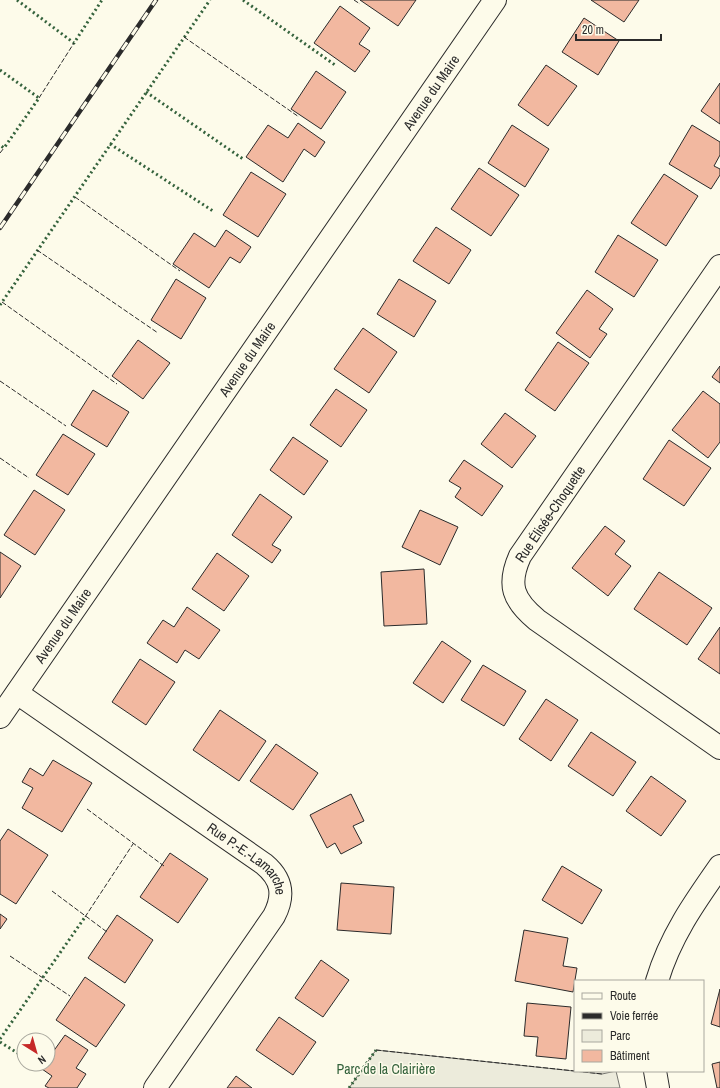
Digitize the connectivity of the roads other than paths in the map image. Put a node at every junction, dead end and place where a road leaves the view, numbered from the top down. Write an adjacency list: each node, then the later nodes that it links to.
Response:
1 (495, 0): 3 (street, Avenue du Maire)
2 (720, 266): 5 (street, Rue Élisée-Choquette)
3 (17, 693): 4 (street, Avenue du Maire); 9 (street, Rue P.-E.-Lamarche)
4 (0, 717)
5 (720, 748)
6 (720, 866): 7 (street)
7 (657, 980)
8 (655, 1072): 10 (street)
9 (155, 1088)
10 (658, 1088)

